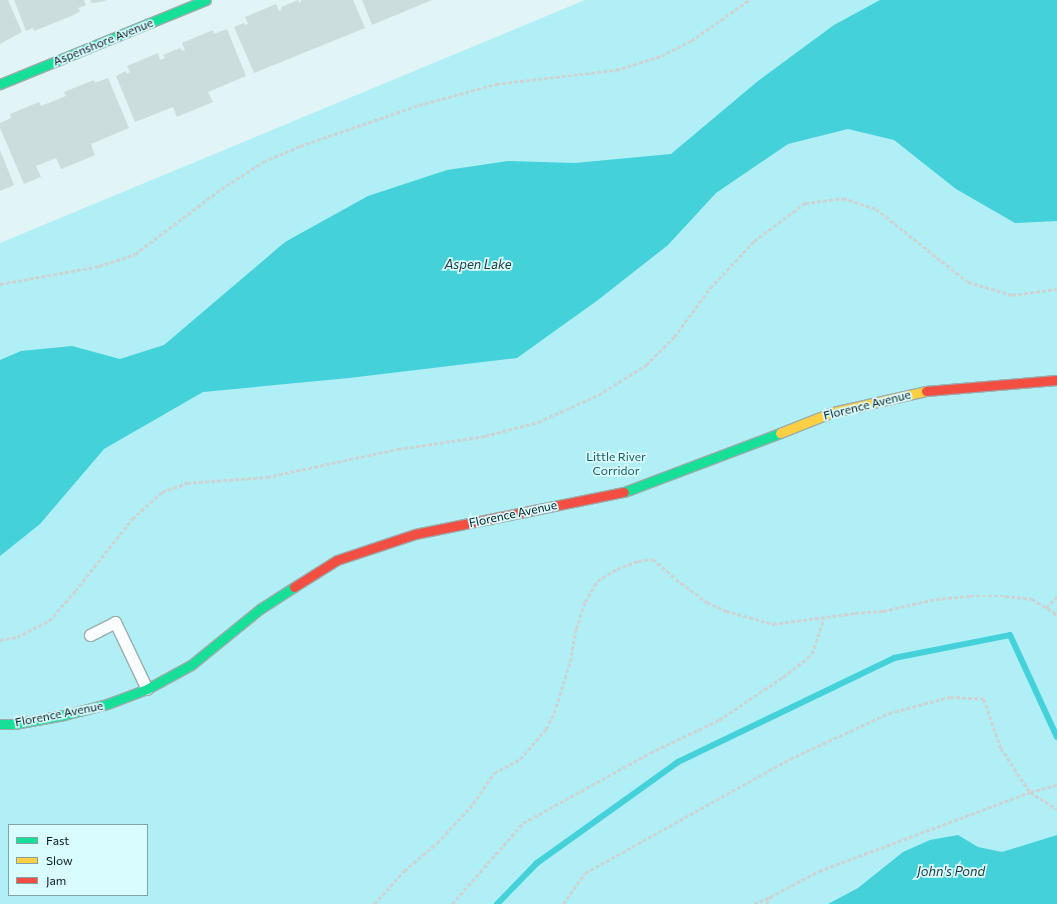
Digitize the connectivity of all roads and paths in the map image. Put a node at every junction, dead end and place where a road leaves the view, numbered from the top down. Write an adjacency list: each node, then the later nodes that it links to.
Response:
1 (206, 0): 3 (street, Aspenshore Avenue)
2 (749, 0): 4 (path)
3 (0, 84)
4 (0, 284)
5 (1057, 289): 12 (path)
6 (1057, 380): 13 (street, Florence Avenue)
7 (1057, 596): 8 (path)
8 (1046, 608): 9 (path); 10 (path)
9 (1057, 617)
10 (824, 618): 19 (path); 20 (path)
11 (90, 635): 13 (lane)
12 (0, 640)
13 (147, 689): 14 (street, Florence Avenue)
14 (0, 724)
15 (1057, 785): 16 (path)
16 (1030, 792): 17 (path); 18 (path); 21 (path)
17 (1057, 809)
18 (770, 896): 22 (path); 23 (path)
19 (374, 904)
20 (452, 904)
21 (563, 904)
22 (754, 904)
23 (766, 904)

